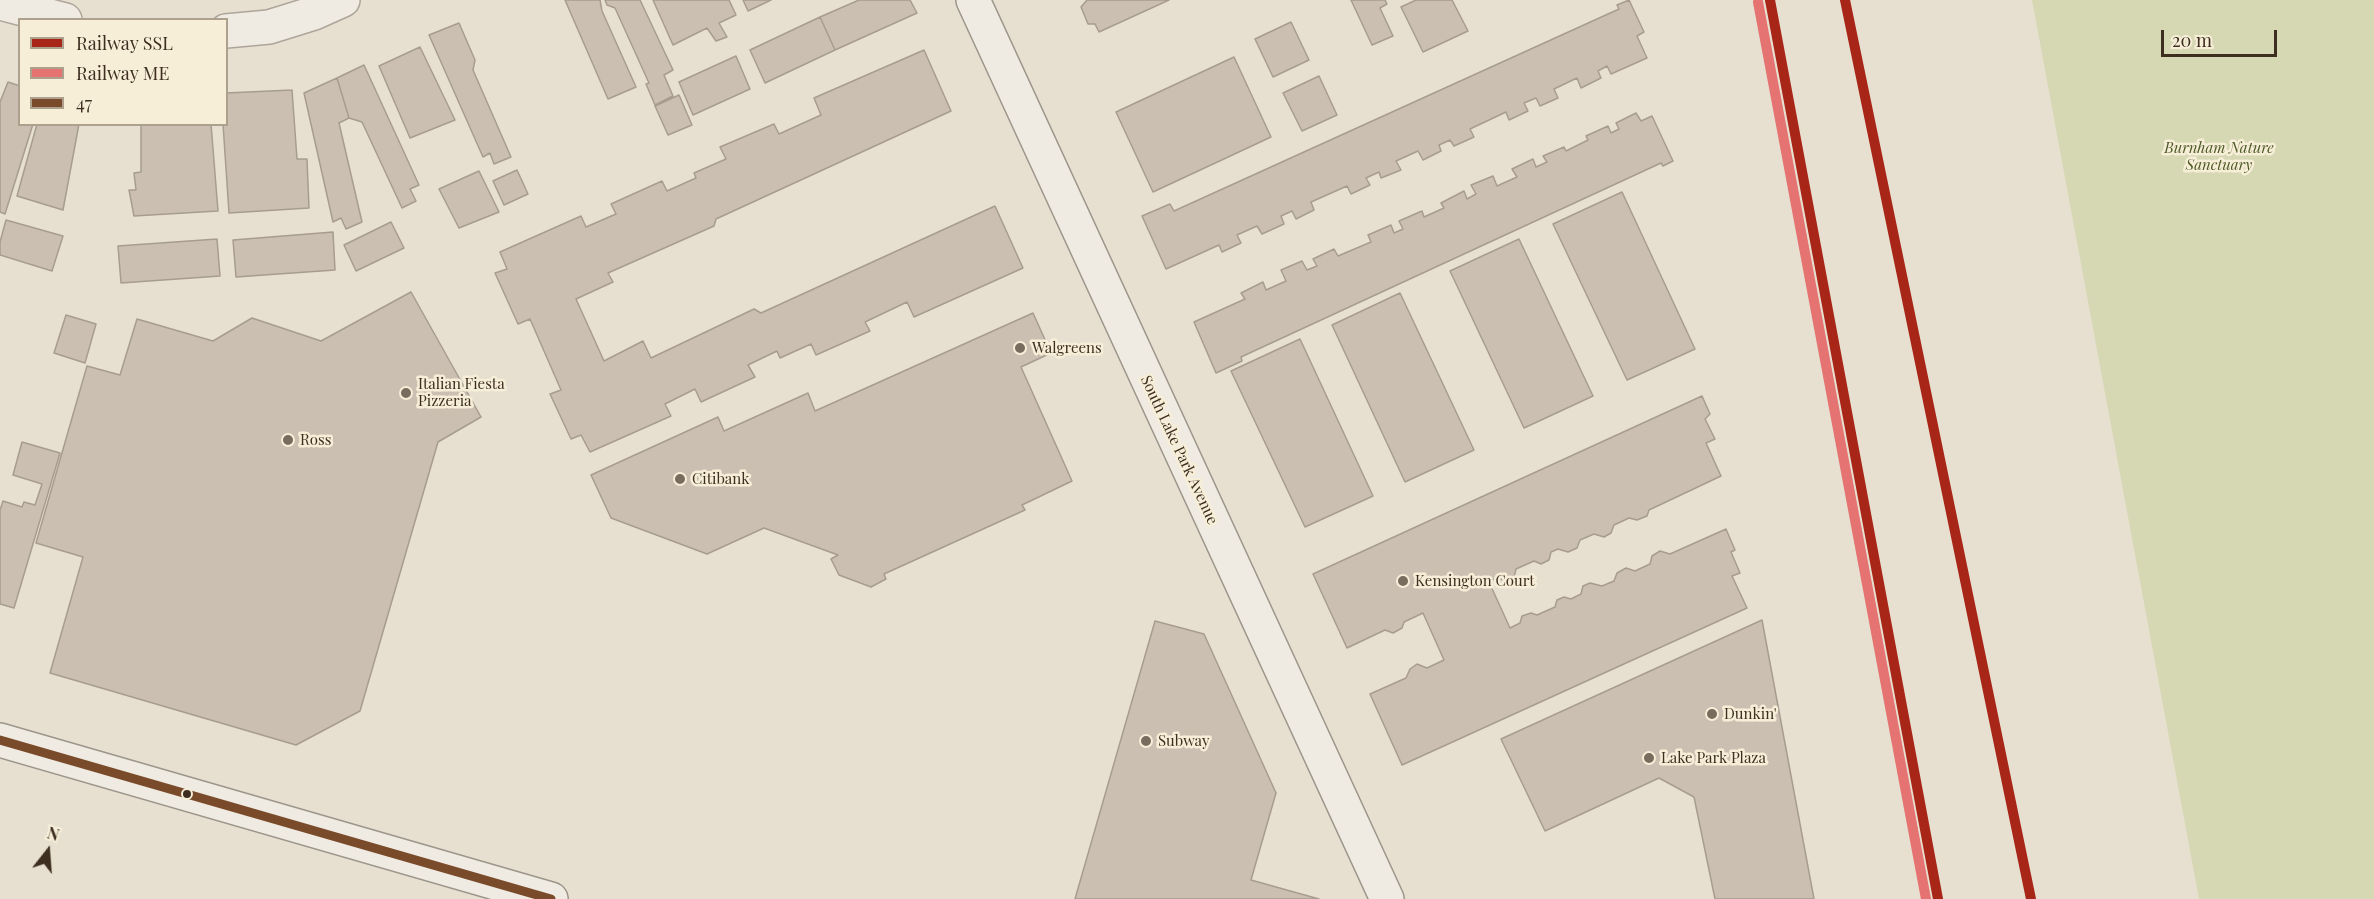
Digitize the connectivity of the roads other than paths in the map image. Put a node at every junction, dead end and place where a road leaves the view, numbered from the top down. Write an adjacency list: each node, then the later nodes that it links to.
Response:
1 (343, 0): 5 (street)
2 (973, 0): 8 (street, South Lake Park Avenue)
3 (0, 3): 4 (street)
4 (57, 18)
5 (228, 31)
6 (0, 740): 7 (street)
7 (551, 899)
8 (1387, 899)

